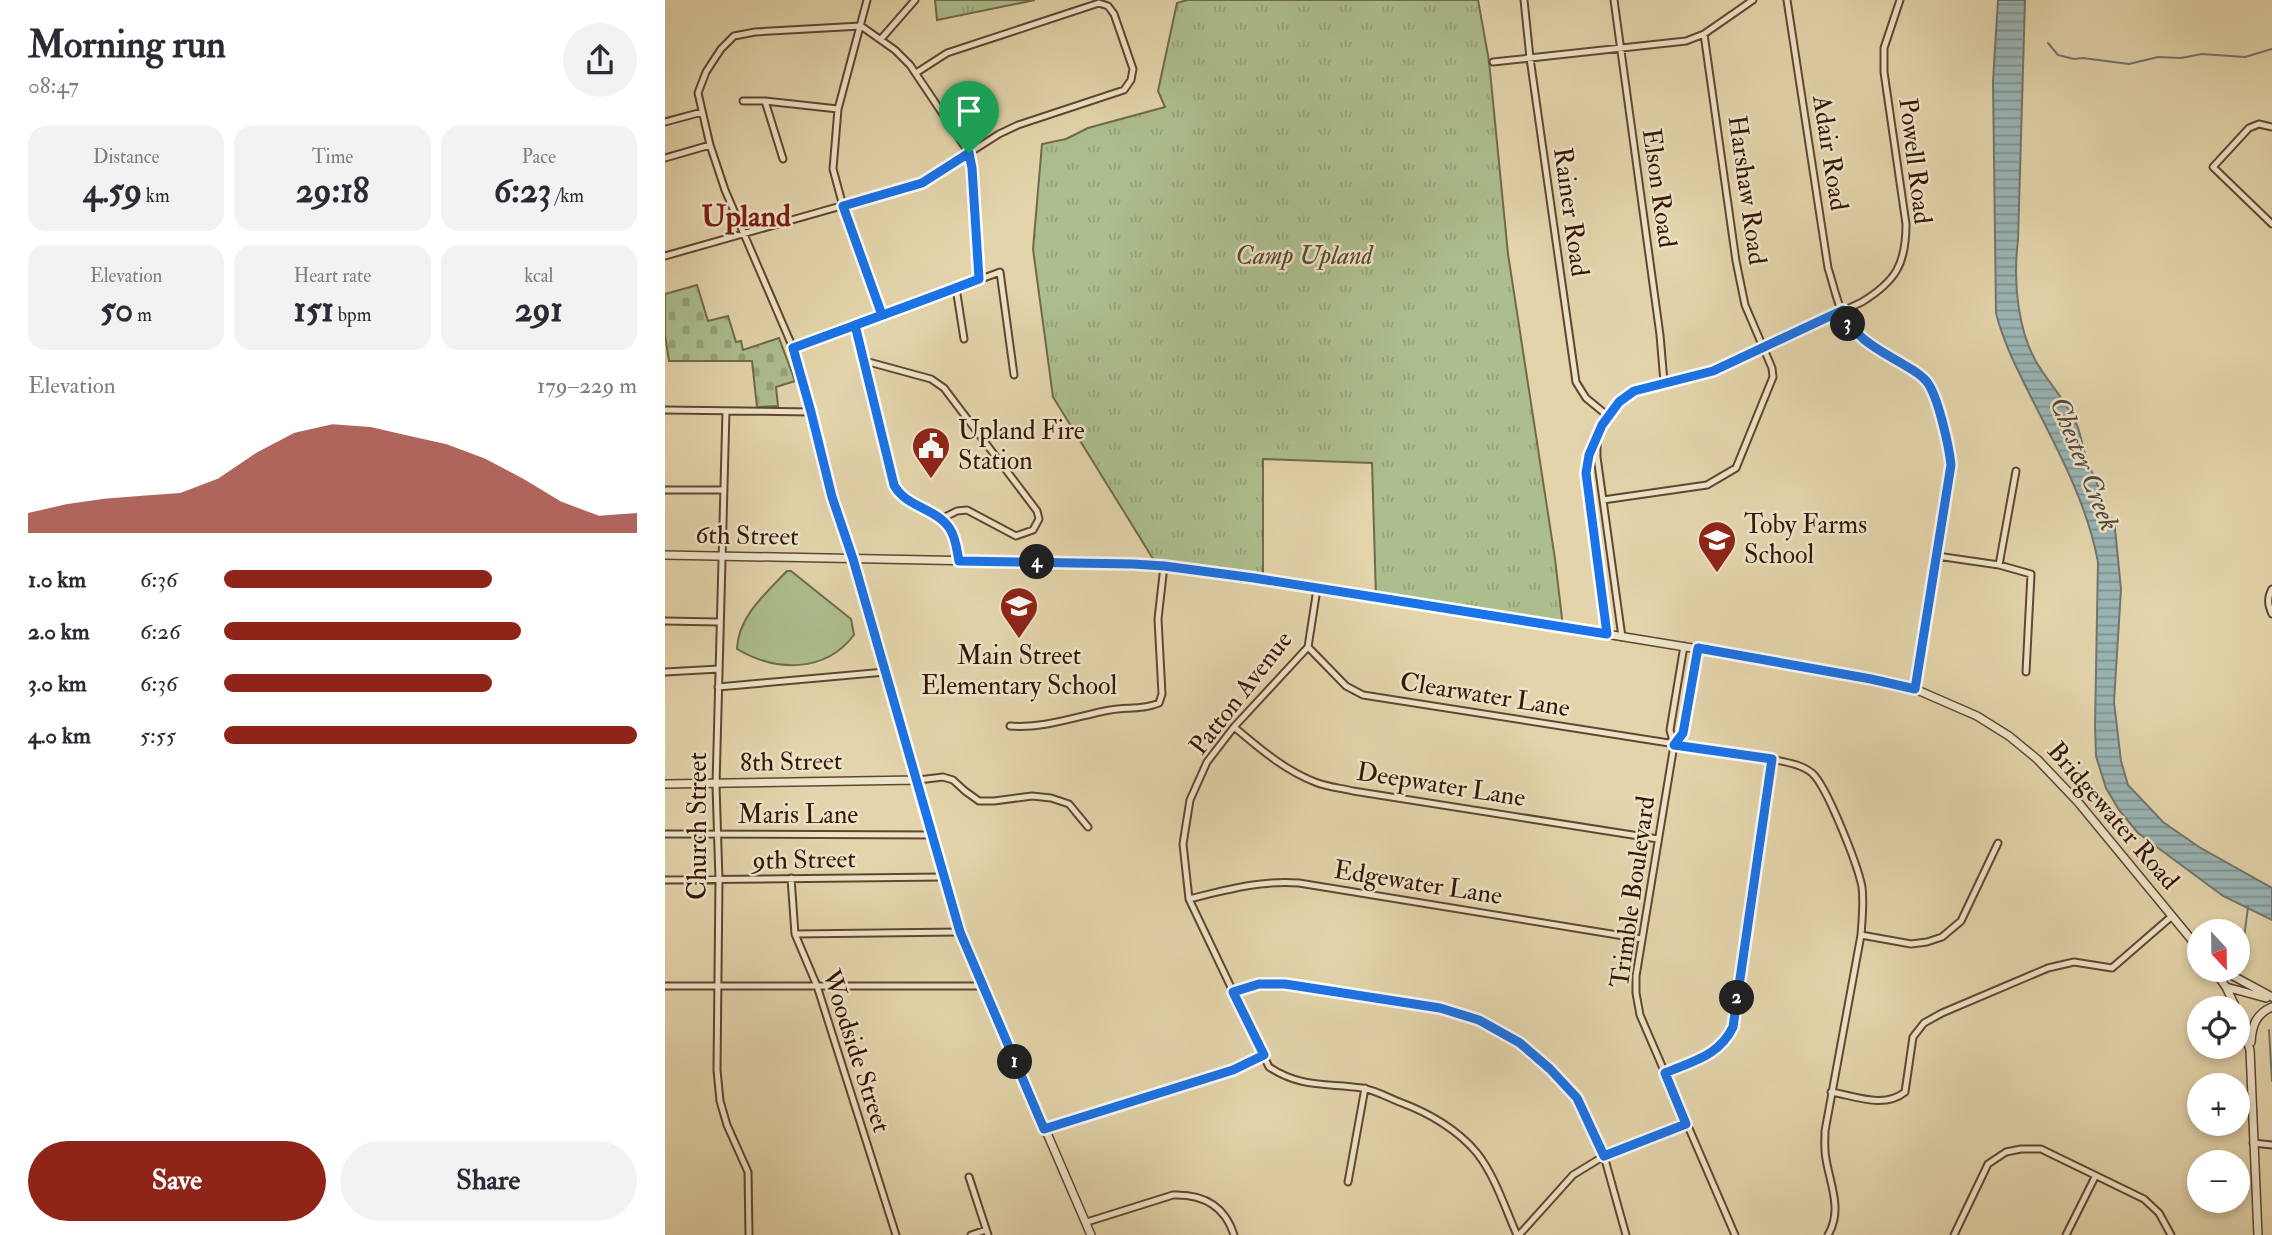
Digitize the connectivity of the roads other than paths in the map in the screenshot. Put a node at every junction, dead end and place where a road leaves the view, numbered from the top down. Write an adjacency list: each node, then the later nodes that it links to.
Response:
1 (867, 0): 8 (street)
2 (915, 0): 10 (street)
3 (1524, 0): 12 (street, Rainer Road)
4 (1613, 0): 11 (street, Elson Road)
5 (1753, 0): 9 (street)
6 (1787, 0): 31 (street, Adair Road)
7 (1900, 0): 31 (street, Powell Road)
8 (861, 26): 10 (street); 17 (street); 18 (street)
9 (1704, 34): 11 (street); 36 (street, Harshaw Road)
10 (881, 40): 14 (street)
11 (1619, 49): 12 (street); 39 (street, Elson Road)
12 (1530, 58): 13 (street); 43 (street, Rainer Road)
13 (1493, 62)
14 (916, 73): 22 (street); 22 (street)
15 (743, 100): 16 (street)
16 (765, 101): 17 (street); 24 (street)
17 (838, 109): 25 (street)
18 (702, 112): 19 (street); 21 (street)
19 (665, 122)
20 (2272, 127): 26 (street)
21 (710, 145): 23 (street); 27 (street)
22 (969, 153): 25 (street); 29 (street)
23 (665, 158)
24 (783, 159)
25 (843, 206): 27 (street); 32 (street)
26 (2272, 224)
27 (743, 233): 28 (street); 35 (street)
28 (665, 256)
29 (979, 279): 30 (street); 38 (street)
30 (956, 288): 32 (street); 34 (street)
31 (1843, 310): 36 (street, Powell Road); 52 (street, Adair Road)
32 (882, 315): 33 (street)
33 (855, 325): 35 (street); 37 (street)
34 (964, 340)
35 (793, 348): 42 (street)
36 (1763, 348): 39 (street, Powell Road); 48 (street, Harshaw Road)
37 (865, 361): 49 (street); 49 (street)
38 (1014, 375)
39 (1664, 382): 43 (street, Powell Road)
40 (665, 410): 41 (street)
41 (726, 411): 42 (street); 47 (street, Church Street)
42 (811, 412): 53 (street)
43 (1608, 416): 44 (street, Powell Road)
44 (1597, 435): 48 (street); 63 (street, Powell Road)
45 (2016, 471): 55 (street)
46 (665, 490): 47 (street)
47 (723, 490): 51 (street, Church Street)
48 (1603, 500): 64 (street)
49 (941, 519): 54 (street)
50 (665, 555): 51 (street, 6th Street)
51 (722, 555): 53 (street, 6th Street); 61 (street, Church Street)
52 (1937, 556): 55 (street); 73 (street, Adair Road)
53 (853, 559): 54 (street, 6th Street); 70 (street)
54 (959, 561): 56 (street, 6th Street)
55 (1999, 565): 71 (street)
56 (1164, 566): 57 (street, 6th Street); 74 (street)
57 (1317, 589): 62 (street, 6th Street); 66 (street, Patton Avenue)
58 (2272, 589): 59 (street)
59 (2272, 614)
60 (665, 621): 61 (street)
61 (719, 622): 68 (street, Church Street)
62 (1579, 629): 63 (street, Bridgewater Road)
63 (1607, 634): 64 (street, Bridgewater Road)
64 (1622, 637): 65 (street, Bridgewater Road)
65 (1684, 646): 67 (street, Bridgewater Road); 76 (street, Trimble Boulevard)
66 (1308, 647): 75 (street, Patton Avenue); 76 (street, Clearwater Lane)
67 (1698, 648): 73 (street, Bridgewater Road); 76 (street, Trimble Boulevard)
68 (719, 668): 69 (street); 72 (street, Church Street)
69 (665, 672)
70 (885, 672): 72 (street); 78 (street)
71 (2027, 672)
72 (718, 687): 80 (street, Church Street)
73 (1915, 689): 92 (street, Bridgewater Road)
74 (1010, 726)
75 (1234, 727): 85 (street, Deepwater Lane); 91 (street, Patton Avenue)
76 (1674, 745): 77 (street, Clearwater Lane); 85 (street, Trimble Boulevard)
77 (1772, 759): 96 (street, Clearwater Lane); 111 (street)
78 (918, 780): 80 (street, 8th Street); 81 (street); 84 (street)
79 (665, 784): 80 (street, 8th Street)
80 (716, 785): 83 (street, Church Street)
81 (1089, 827)
82 (665, 834): 83 (street, Maris Lane)
83 (718, 834): 84 (street, Maris Lane); 90 (street, Church Street)
84 (931, 835): 87 (street)
85 (1658, 839): 97 (street, Trimble Boulevard)
86 (1998, 843): 96 (street)
87 (943, 877): 88 (street, 9th Street); 93 (street)
88 (792, 878): 90 (street, 9th Street); 94 (street, Woodside Street)
89 (665, 880): 90 (street, 9th Street)
90 (719, 880): 100 (street, Church Street)
91 (1189, 899): 97 (street, Edgewater Lane); 105 (street, Patton Avenue)
92 (2172, 916): 95 (street, Bridgewater Road); 113 (street, Bridgewater Road)
93 (960, 932): 94 (street); 103 (street)
94 (795, 934): 102 (street, Woodside Street)
95 (2187, 934)
96 (1861, 936): 113 (street, Clearwater Lane)
97 (1642, 939): 111 (street, Trimble Boulevard)
98 (2222, 982): 104 (street)
99 (2243, 982): 107 (street)
100 (717, 985): 101 (street); 102 (street); 124 (street, Church Street)
101 (665, 986)
102 (817, 986): 103 (street); 125 (street, Woodside Street)
103 (982, 986): 115 (street)
104 (2226, 987): 106 (street); 107 (street)
105 (1233, 992): 110 (street, Patton Avenue); 118 (street)
106 (2230, 996)
107 (2272, 998)
108 (2272, 1007): 109 (street)
109 (2250, 1050): 116 (street)
110 (1264, 1055): 112 (street, Patton Avenue); 115 (street)
111 (1665, 1073): 114 (street, Trimble Boulevard)
112 (1365, 1088): 121 (street); 129 (street, Patton Avenue)
113 (1831, 1092): 132 (street, Clearwater Lane)
114 (1686, 1124): 118 (street); 131 (street, Trimble Boulevard)
115 (1044, 1129): 122 (street)
116 (2253, 1143): 117 (street); 136 (street)
117 (2272, 1144)
118 (1604, 1156): 129 (street); 130 (street)
119 (969, 1177): 123 (street)
120 (2095, 1177): 133 (street); 134 (street); 135 (street)
121 (1348, 1182)
122 (1087, 1222): 127 (street); 128 (street)
123 (987, 1232): 126 (street)
124 (749, 1235)
125 (896, 1235)
126 (971, 1235)
127 (1091, 1235)
128 (1234, 1235)
129 (1518, 1235)
130 (1626, 1235)
131 (1735, 1235)
132 (1828, 1235)
133 (1954, 1235)
134 (2066, 1235)
135 (2171, 1235)
136 (2258, 1235)

